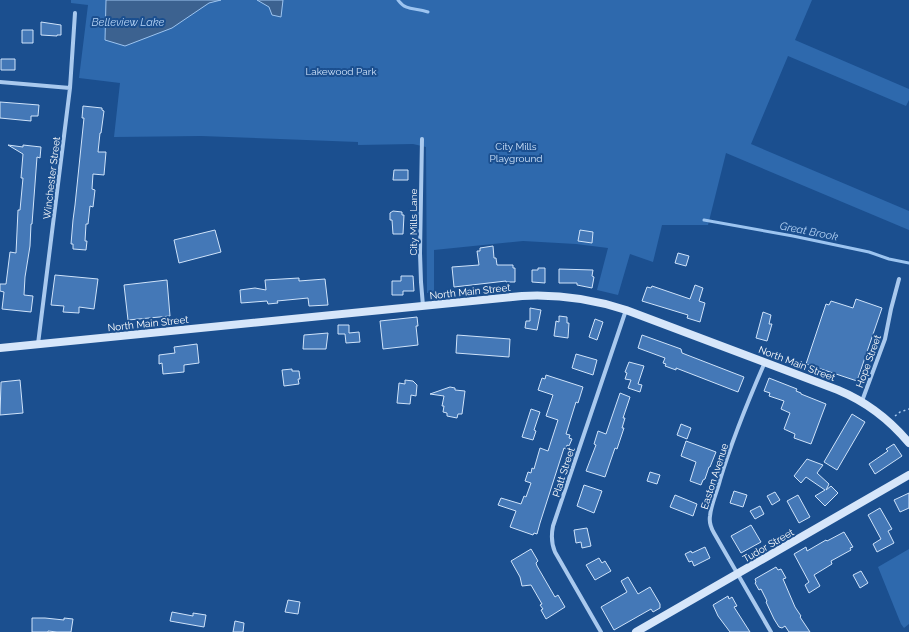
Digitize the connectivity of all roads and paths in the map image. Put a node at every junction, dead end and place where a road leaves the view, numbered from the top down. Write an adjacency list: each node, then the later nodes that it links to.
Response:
1 (76, 13): 3 (street, Winchester Street)
2 (0, 82): 3 (street)
3 (70, 88): 8 (street, Winchester Street)
4 (422, 139): 6 (street, City Mills Lane)
5 (899, 279): 11 (street, Hope Street)
6 (423, 306): 7 (main road, North Main Street); 8 (main road, North Main Street)
7 (626, 310): 10 (main road, North Main Street); 17 (street, Platt Street)
8 (38, 344): 9 (main road, North Main Street)
9 (0, 348)
10 (765, 362): 11 (main road, North Main Street); 16 (street, Easton Avenue)
11 (862, 401): 13 (main road, North Main Street)
12 (909, 410): 13 (path)
13 (889, 421): 14 (main road, North Main Street)
14 (909, 443)
15 (909, 476): 16 (main road, Tudor Street)
16 (737, 574): 18 (main road, Tudor Street); 19 (street, Easton Avenue)
17 (600, 632)
18 (636, 632)
19 (771, 632)

